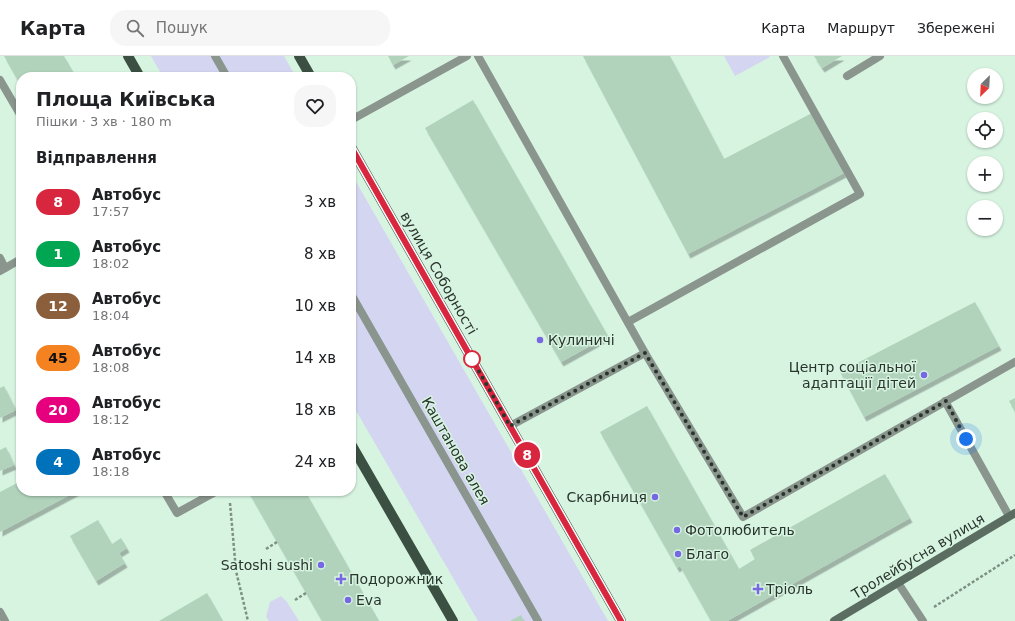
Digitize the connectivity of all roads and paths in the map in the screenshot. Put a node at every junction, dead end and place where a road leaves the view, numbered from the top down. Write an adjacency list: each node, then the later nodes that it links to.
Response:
1 (128, 56): 8 (main road)
2 (215, 56): 9 (street)
3 (299, 56): 10 (main road)
4 (467, 56): 14 (street)
5 (478, 56): 20 (street)
6 (783, 56): 20 (street)
7 (880, 56): 11 (street)
8 (137, 72)
9 (224, 72)
10 (308, 72)
11 (847, 76)
12 (0, 80): 13 (street)
13 (16, 107)
14 (356, 117)
15 (356, 156): 24 (main road, вулиця Соборності)
16 (0, 258): 18 (street)
17 (16, 261): 18 (street)
18 (3, 269)
19 (356, 303): 41 (street, Каштанова алея)
20 (628, 322): 21 (street)
21 (645, 353): 23 (street); 24 (street)
22 (1015, 362): 23 (street)
23 (946, 401): 29 (street)
24 (510, 426): 42 (main road, вулиця Соборності)
25 (356, 453): 40 (main road)
26 (167, 496): 27 (street)
27 (208, 496)
28 (230, 498): 39 (path)
29 (1012, 514): 33 (main road, Тролейбусна вулиця)
30 (277, 542): 31 (path)
31 (266, 549)
32 (1015, 555): 37 (path)
33 (898, 583): 37 (street); 43 (main road, Тролейбусна вулиця)
34 (306, 593): 35 (path)
35 (295, 600)
36 (0, 612): 38 (street)
37 (922, 618)
38 (5, 621)
39 (248, 621)
40 (453, 621)
41 (538, 621)
42 (621, 621)
43 (834, 621)

